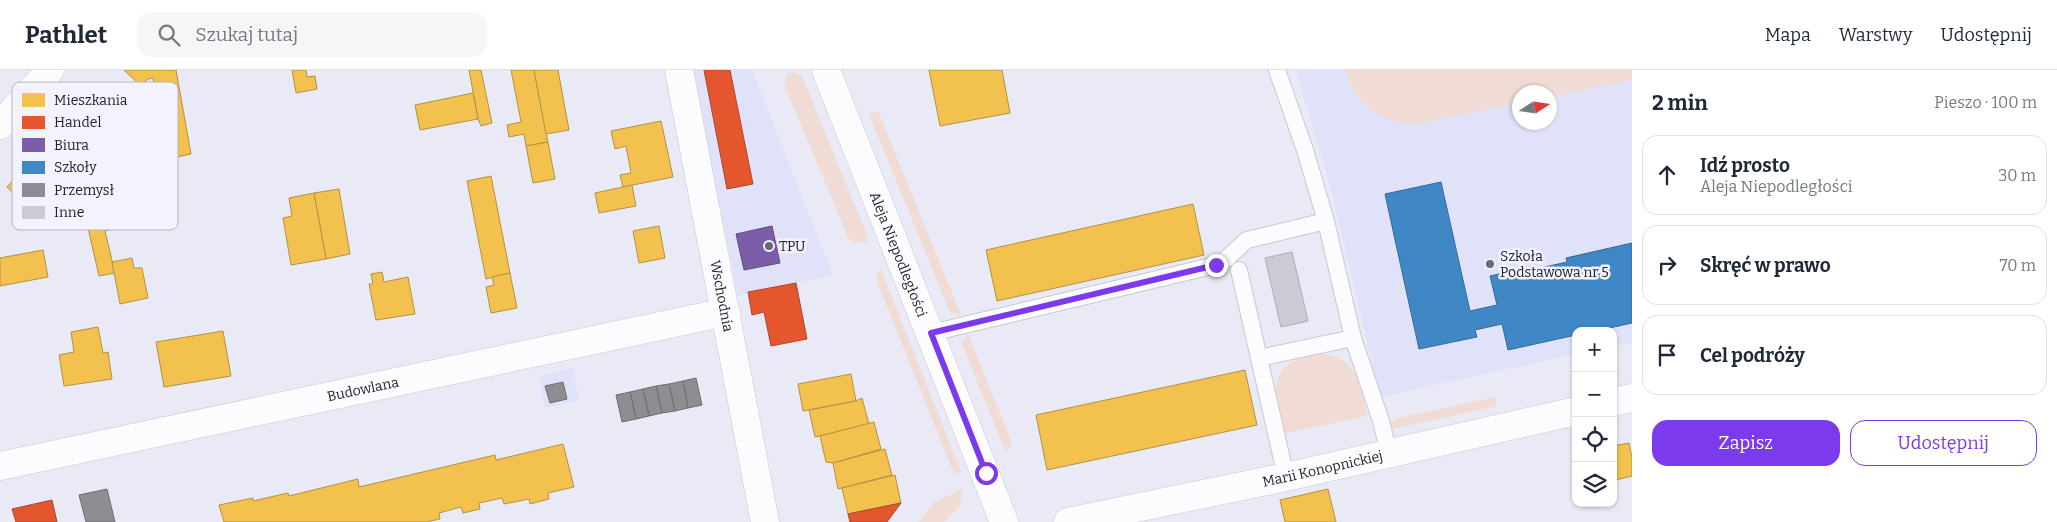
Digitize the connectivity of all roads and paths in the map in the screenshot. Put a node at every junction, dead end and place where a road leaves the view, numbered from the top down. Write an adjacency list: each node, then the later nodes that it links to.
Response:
1 (50, 70): 5 (street)
2 (679, 70): 10 (street, Wschodnia)
3 (826, 70): 11 (street, Aleja Niepodległości)
4 (1277, 70): 8 (lane)
5 (39, 82)
6 (12, 112): 7 (street)
7 (0, 125)
8 (1326, 221): 11 (lane); 12 (lane)
9 (1239, 270): 13 (lane)
10 (726, 312): 18 (street, Budowlana); 20 (street, Wschodnia)
11 (931, 333): 21 (street, Aleja Niepodległości)
12 (1353, 338): 13 (lane); 17 (lane)
13 (1259, 358): 19 (lane)
14 (1632, 398): 15 (street)
15 (1617, 401)
16 (1572, 412): 17 (street, Marii Konopnickiej)
17 (1389, 454): 19 (street, Marii Konopnickiej)
18 (0, 466)
19 (1286, 477): 22 (street, Marii Konopnickiej)
20 (764, 522)
21 (1004, 522)
22 (1068, 522)

